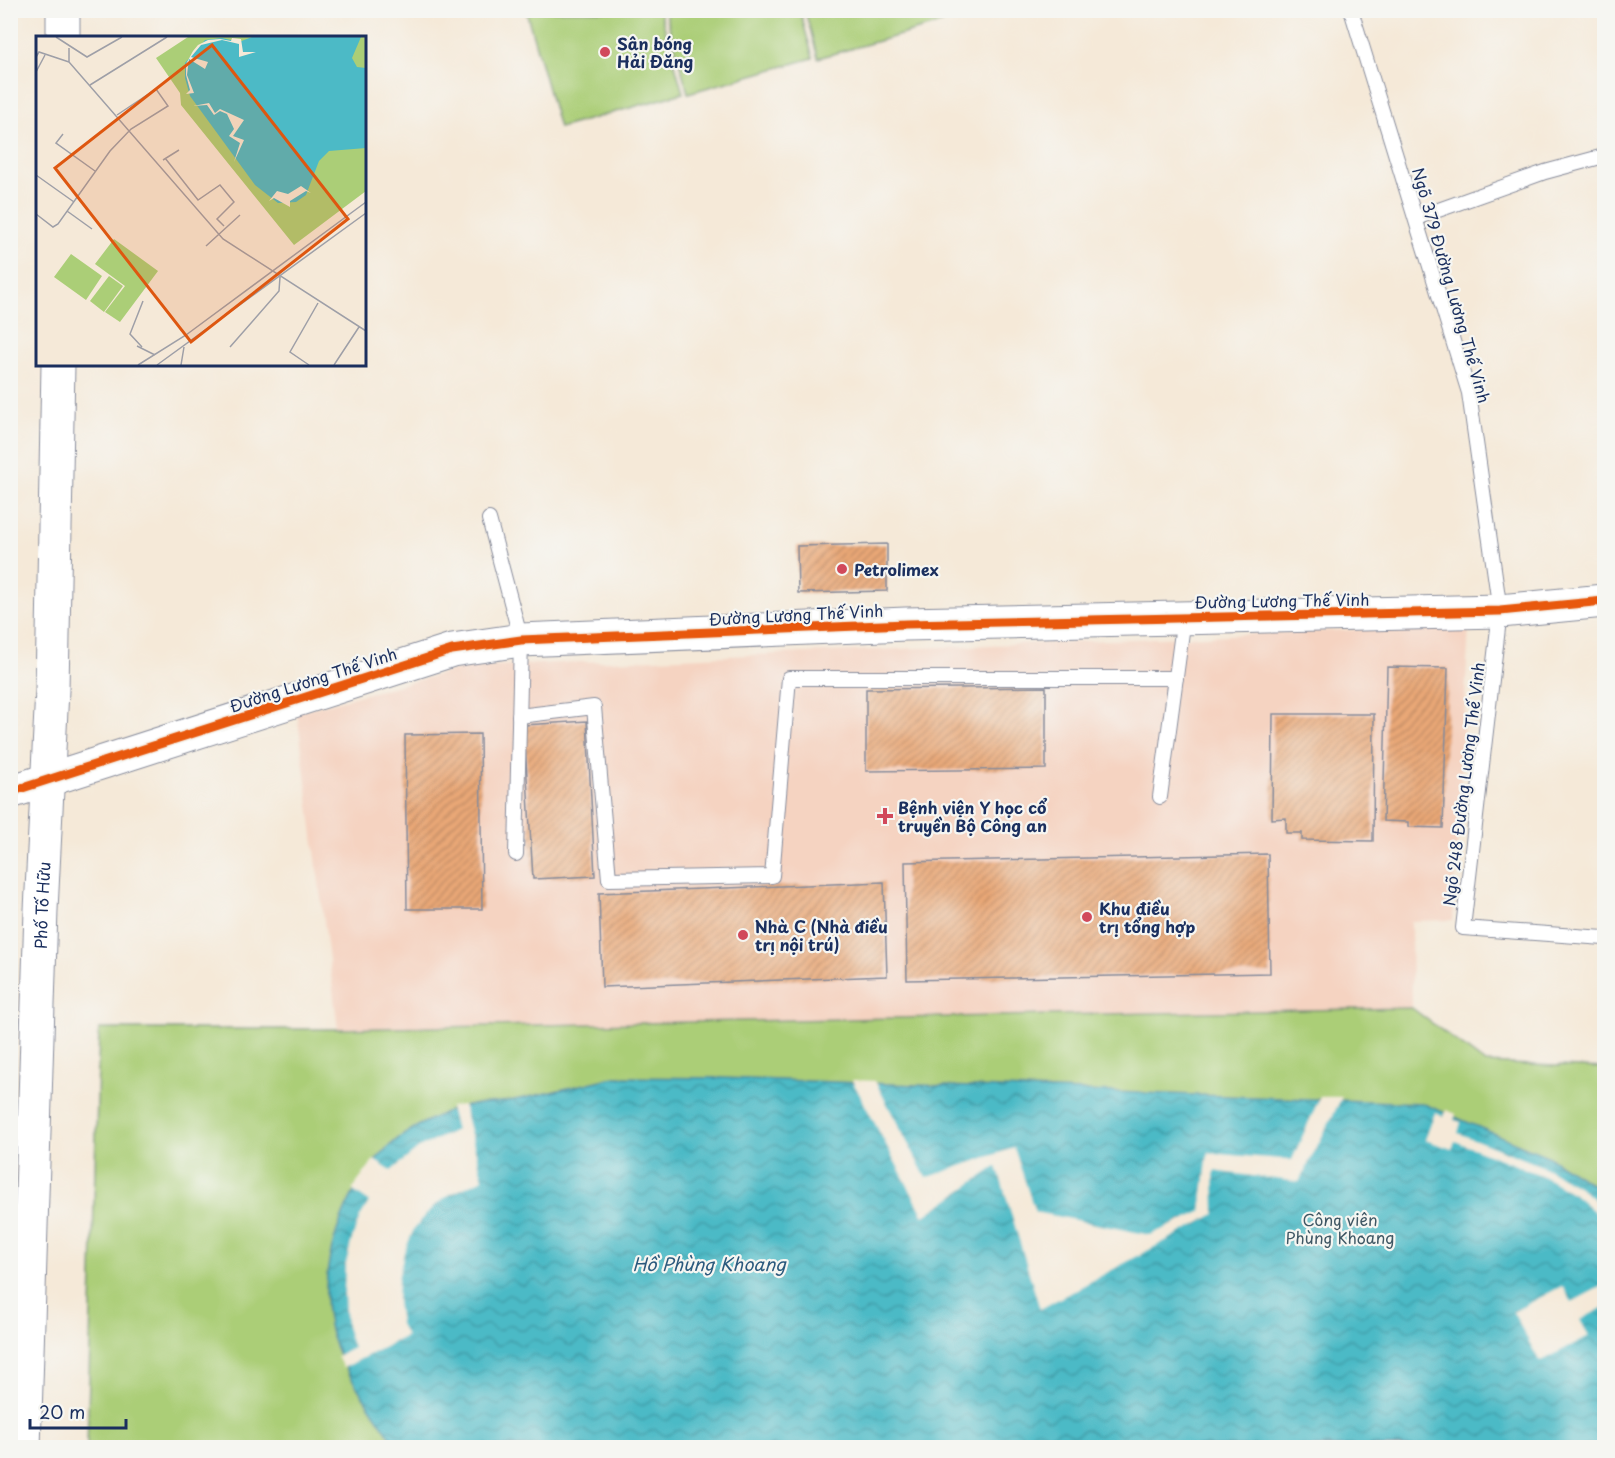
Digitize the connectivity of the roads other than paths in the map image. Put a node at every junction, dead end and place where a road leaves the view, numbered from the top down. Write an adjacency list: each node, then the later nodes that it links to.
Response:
1 (63, 10): 3 (street)
2 (1351, 10): 5 (lane, Ngõ 379 Đường Lương Thế Vinh)
3 (63, 36)
4 (1605, 156): 5 (lane)
5 (1416, 218): 9 (lane, Ngõ 379 Đường Lương Thế Vinh)
6 (58, 366): 14 (street, Phố Tố Hữu)
7 (489, 519): 11 (lane)
8 (1605, 601): 9 (street, Đường Lương Thế Vinh)
9 (1500, 611): 10 (street, Đường Lương Thế Vinh); 18 (lane, Ngõ 248 Đường Lương Thế Vinh)
10 (1184, 617): 11 (street, Đường Lương Thế Vinh); 12 (lane)
11 (521, 640): 13 (lane); 14 (street, Đường Lương Thế Vinh)
12 (1176, 678): 13 (lane); 16 (lane)
13 (519, 716): 17 (lane)
14 (49, 780): 15 (street, Đường Lương Thế Vinh); 19 (street, Phố Tố Hữu)
15 (10, 792)
16 (1160, 797)
17 (516, 854)
18 (1605, 939)
19 (24, 1448)

